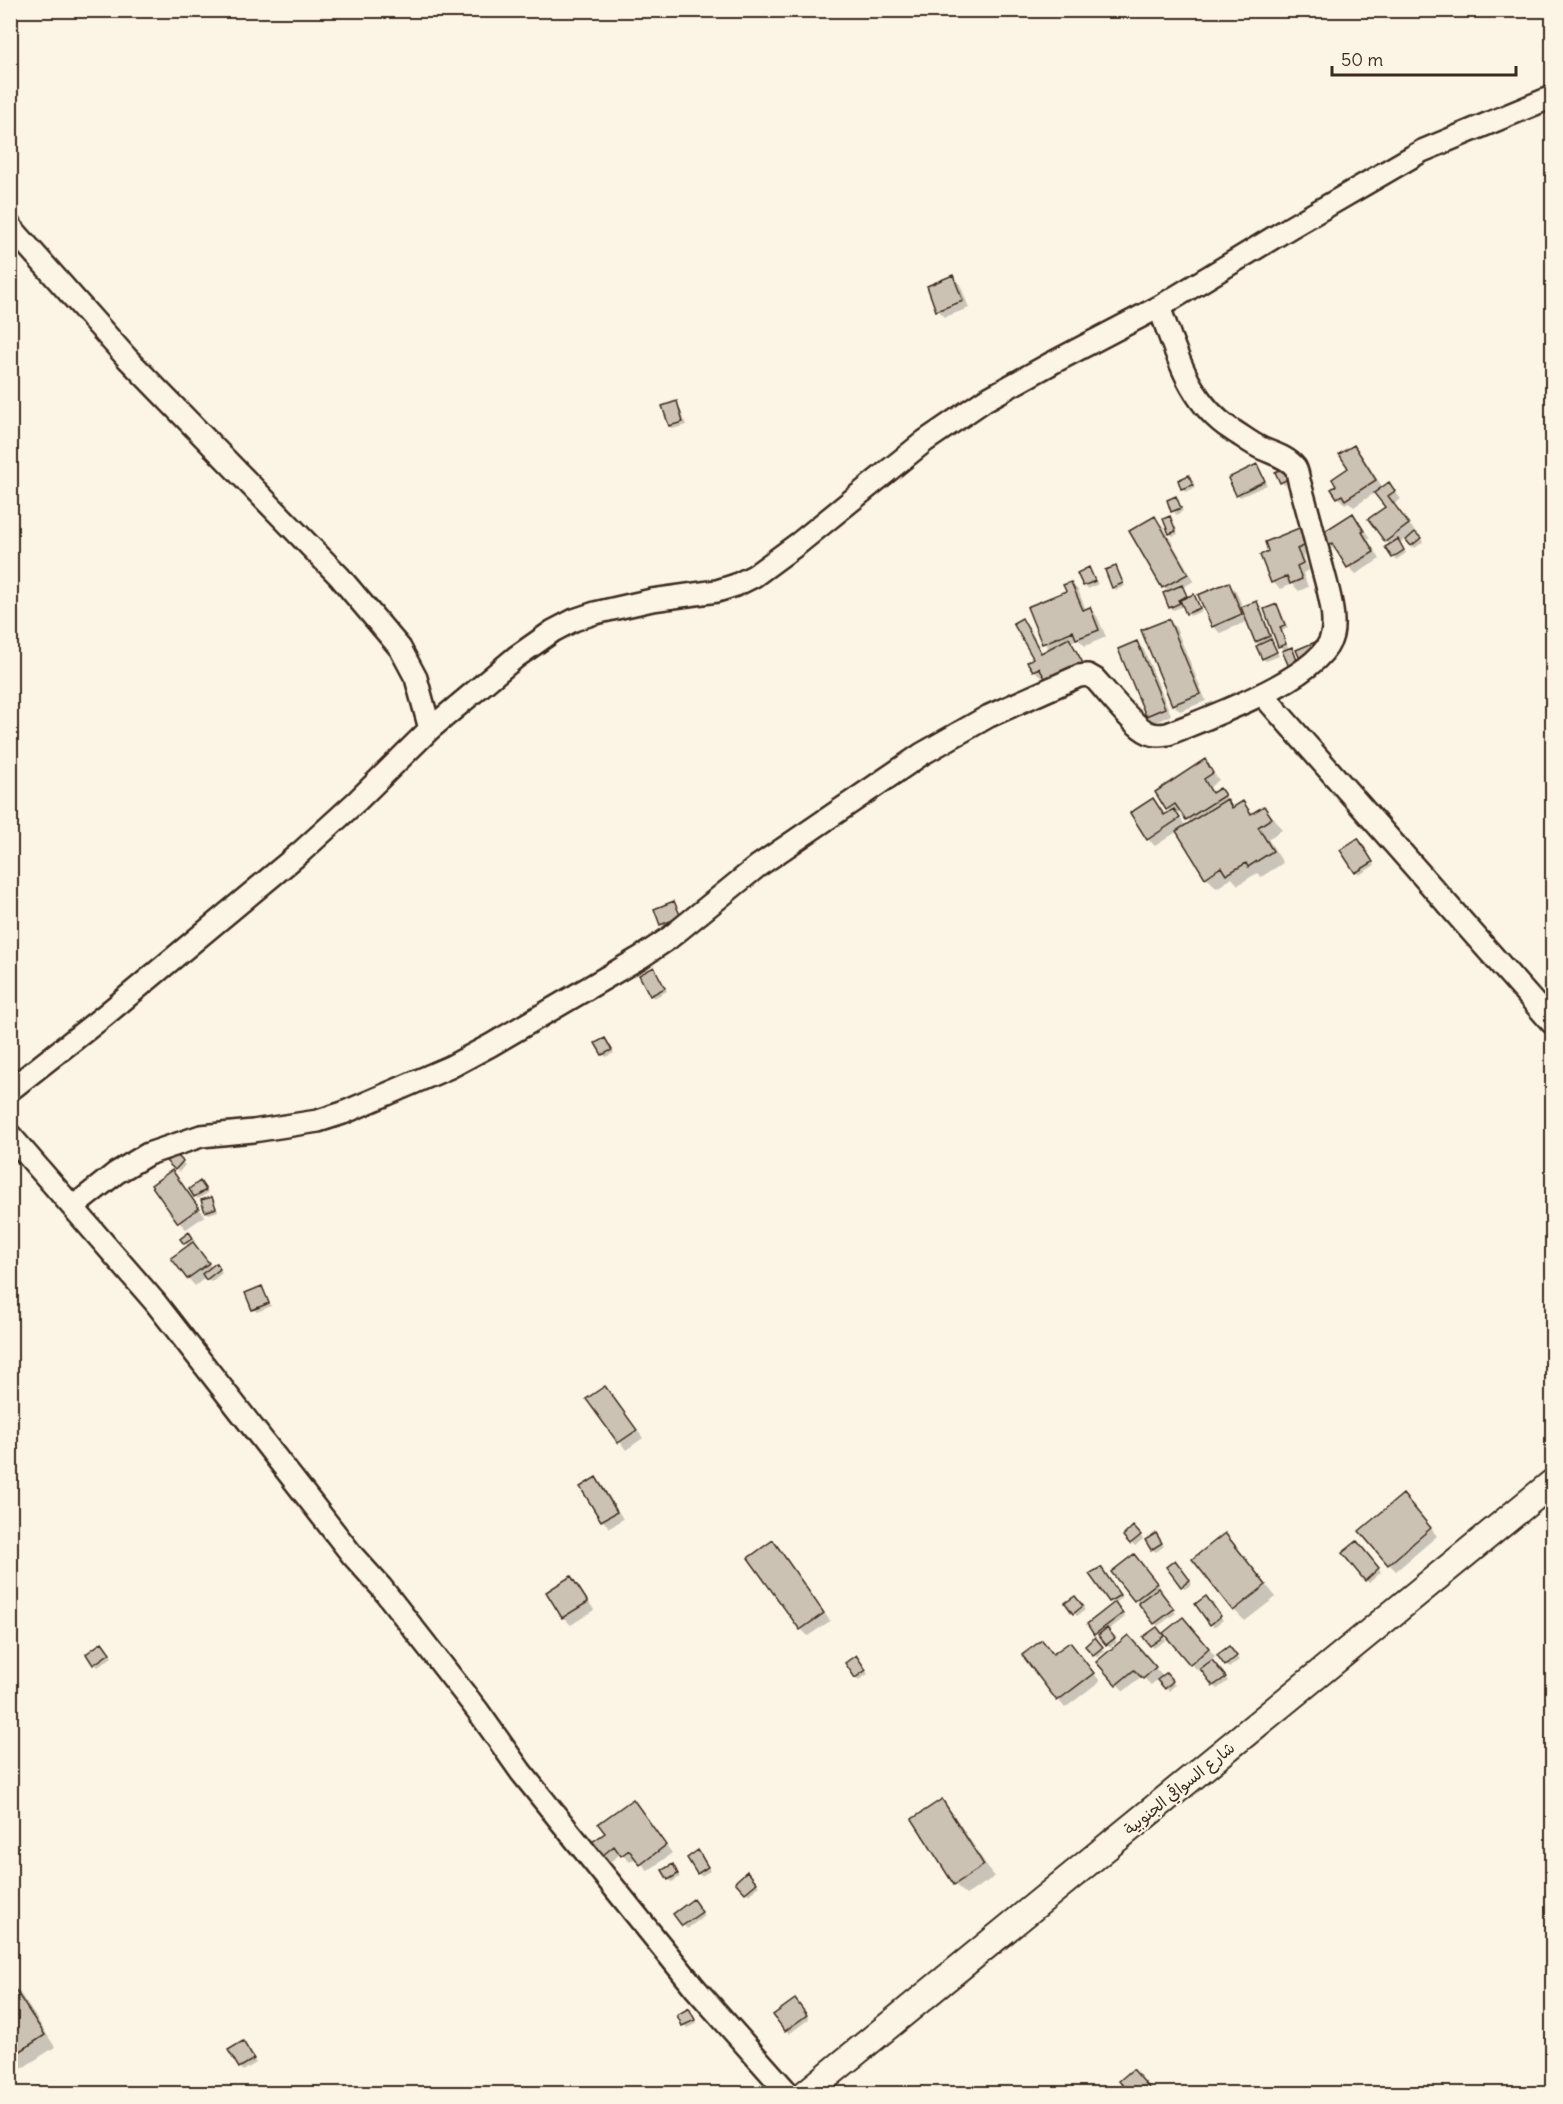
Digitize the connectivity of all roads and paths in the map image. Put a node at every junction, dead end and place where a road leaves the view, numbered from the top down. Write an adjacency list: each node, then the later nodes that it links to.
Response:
1 (1552, 97): 3 (street)
2 (10, 226): 5 (street)
3 (1159, 307): 4 (street); 5 (street)
4 (1262, 694): 6 (street); 9 (street)
5 (430, 729): 7 (street)
6 (1552, 1023)
7 (10, 1090)
8 (10, 1135): 9 (street)
9 (74, 1207): 11 (street)
10 (1551, 1488): 12 (street, شارع السواقي الجنوبية)
11 (789, 2094)
12 (805, 2094)

